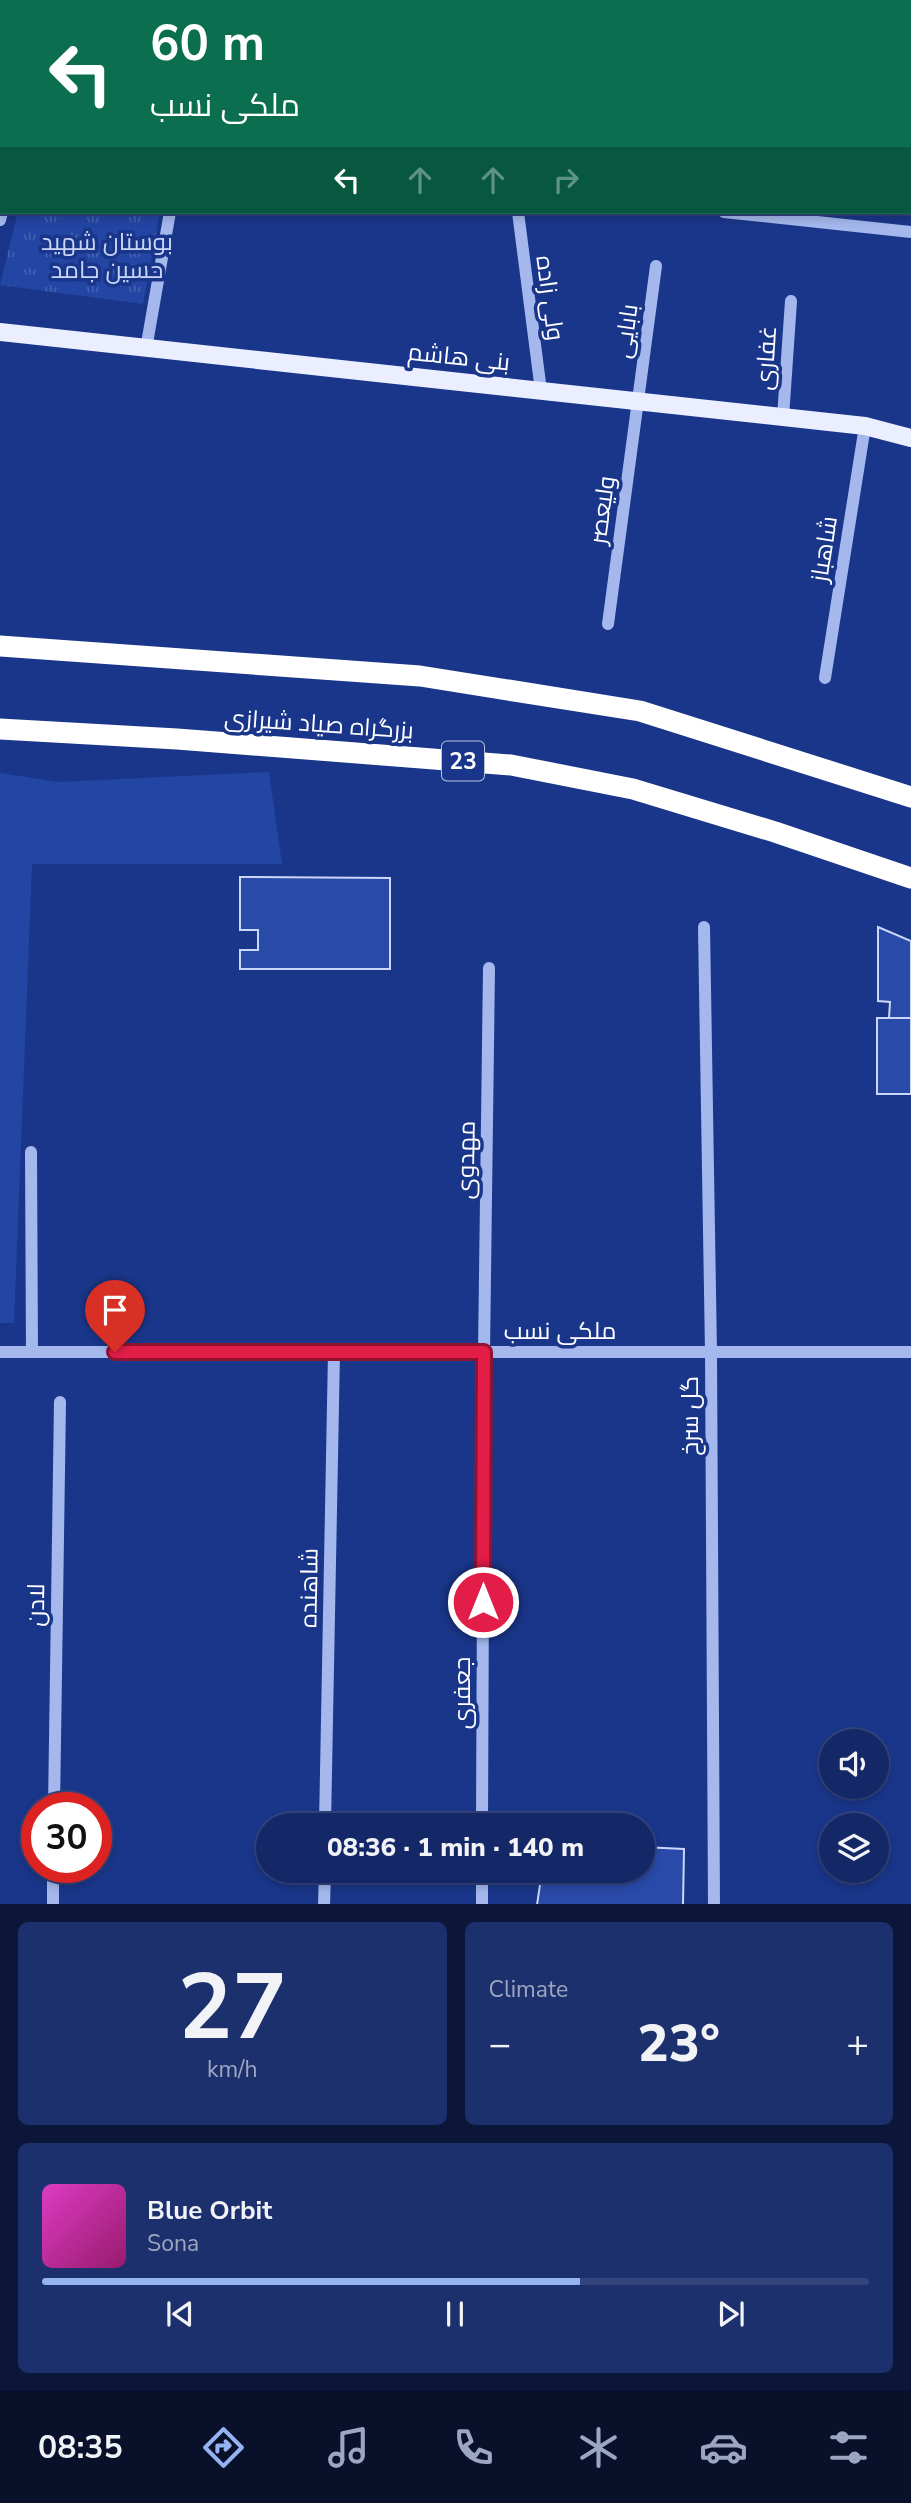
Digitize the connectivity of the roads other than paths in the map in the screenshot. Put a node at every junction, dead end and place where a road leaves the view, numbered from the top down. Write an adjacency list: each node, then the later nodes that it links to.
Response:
1 (170, 214): 8 (street)
2 (518, 214): 9 (street, ولی زاده)
3 (743, 214): 4 (street)
4 (911, 232)
5 (656, 266): 10 (street, بابایی)
6 (791, 301): 11 (street, غفاری)
7 (0, 332): 8 (main road, بنی هاشم)
8 (146, 349): 9 (main road, بنی هاشم)
9 (541, 391): 10 (main road, بنی هاشم)
10 (638, 401): 11 (main road, بنی هاشم); 14 (street, ولیعصر)
11 (783, 417): 12 (main road, بنی هاشم)
12 (865, 426): 13 (main road, بنی هاشم); 16 (street, شاهباز)
13 (911, 438)
14 (608, 624)
15 (0, 646): 18 (highway)
16 (825, 678)
17 (0, 729): 19 (highway, بزرگراه صیاد شیرازی / 23)
18 (911, 797)
19 (911, 878)
20 (704, 927): 27 (street, گل سرخ)
21 (489, 968): 26 (street, مهدوی)
22 (31, 1152): 24 (street)
23 (0, 1352): 24 (street, ملکی نسب)
24 (32, 1352): 25 (street, ملکی نسب)
25 (334, 1352): 26 (street, ملکی نسب); 31 (street, شاهنده)
26 (484, 1352): 27 (street, ملکی نسب); 32 (street, جعفری)
27 (711, 1352): 28 (street, ملکی نسب); 39 (street, گل سرخ)
28 (911, 1352)
29 (60, 1402): 30 (street, لادن)
30 (54, 1792)
31 (325, 1813)
32 (482, 1813)
33 (53, 1883): 36 (street)
34 (324, 1883): 37 (street)
35 (482, 1883): 38 (street)
36 (52, 1904)
37 (324, 1904)
38 (481, 1904)
39 (714, 1904)

